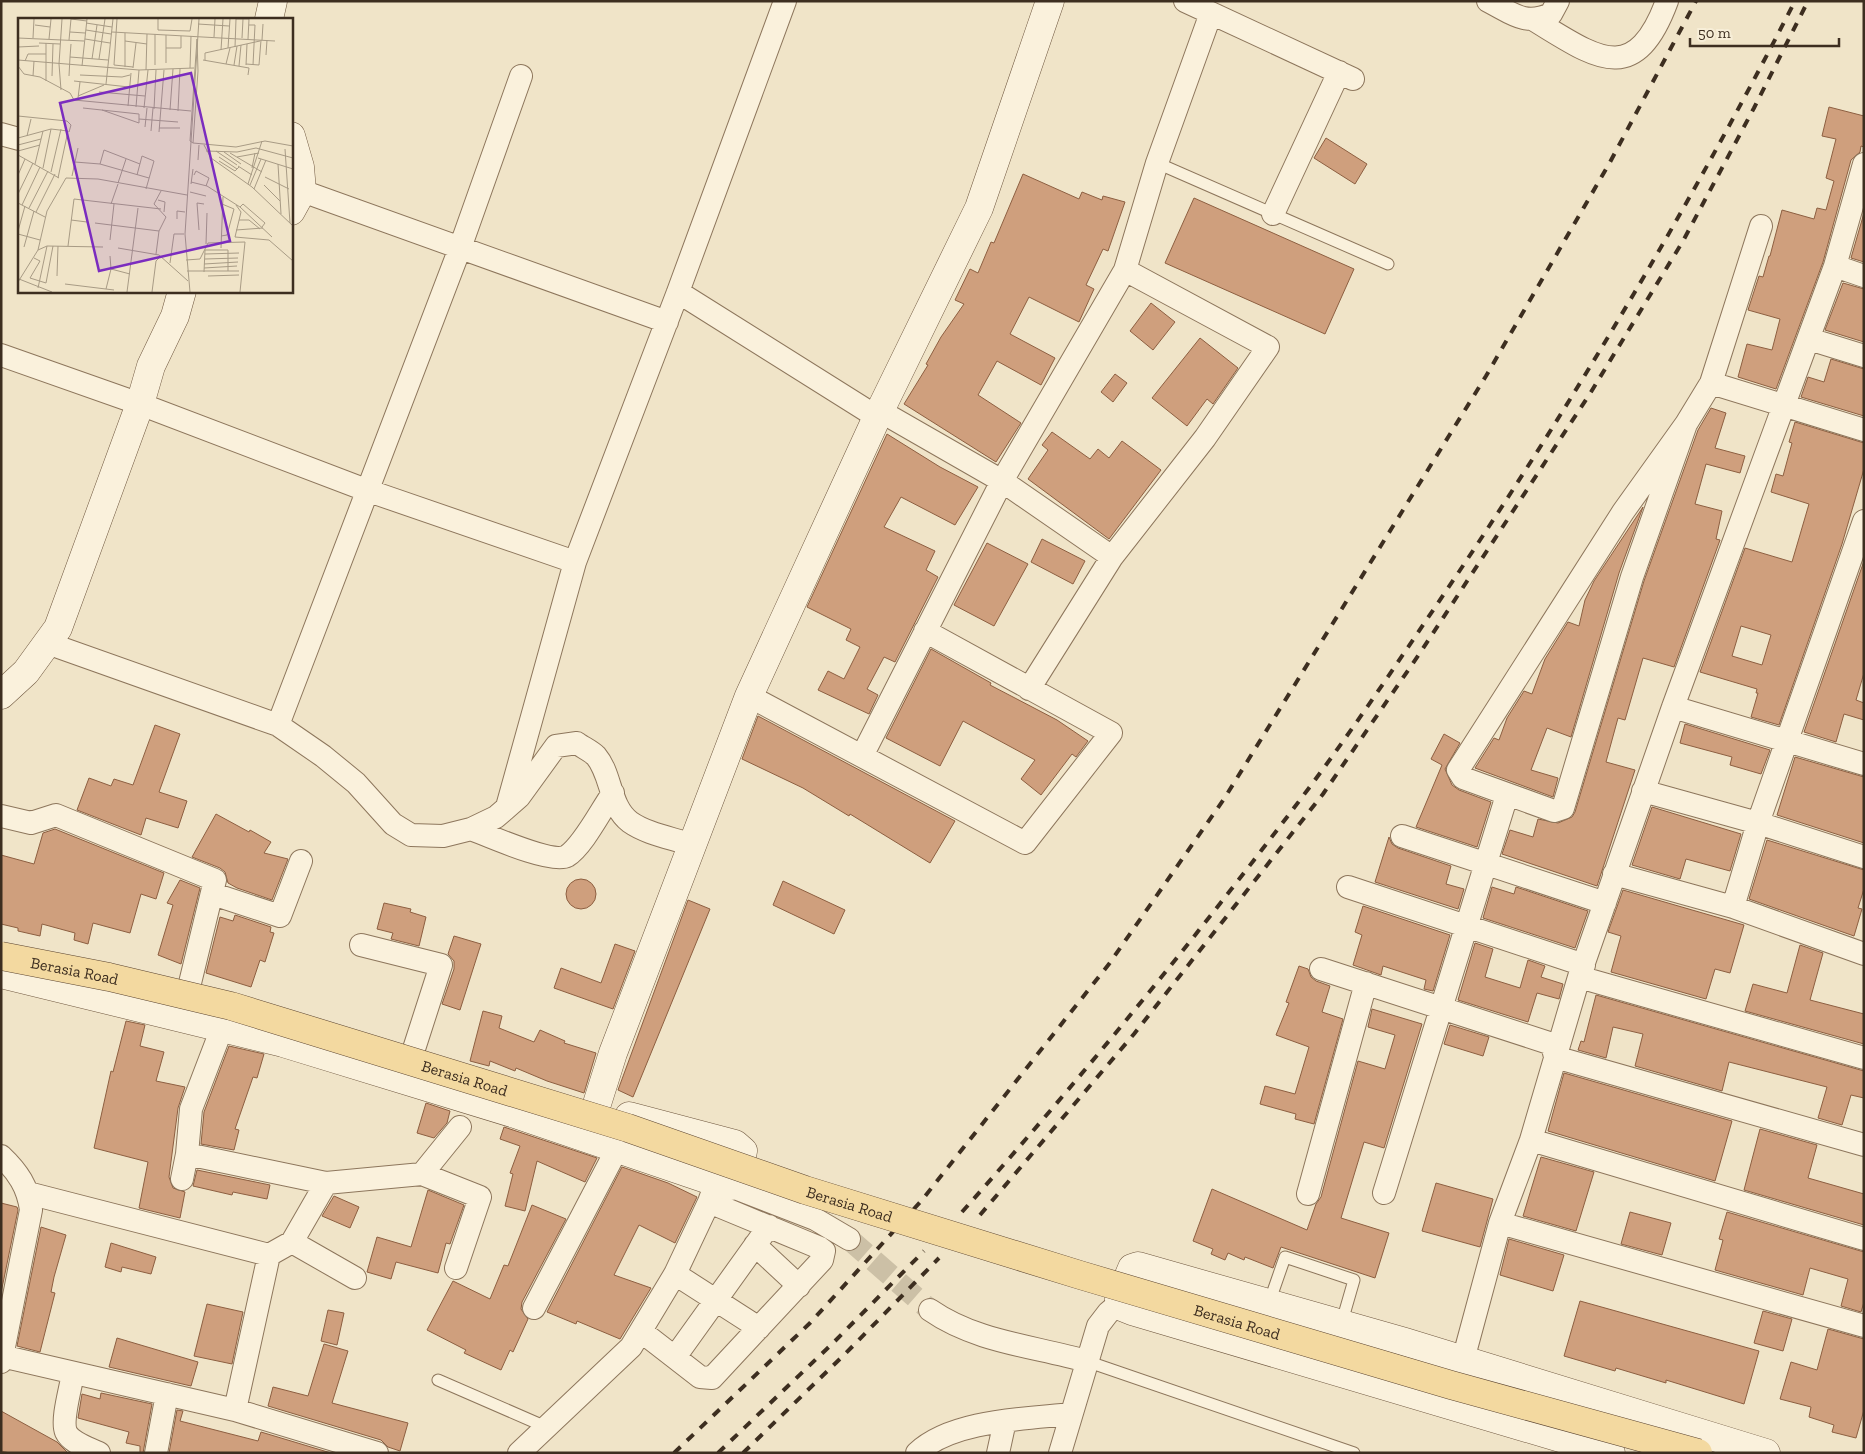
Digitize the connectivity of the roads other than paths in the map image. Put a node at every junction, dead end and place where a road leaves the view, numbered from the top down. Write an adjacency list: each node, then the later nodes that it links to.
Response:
1 (273, 1): 9 (street)
2 (785, 1): 27 (street)
3 (1050, 1): 35 (street)
4 (1185, 1): 8 (street)
5 (1488, 1): 10 (street)
6 (1558, 1): 10 (street)
7 (1667, 1): 10 (street)
8 (1211, 12): 15 (street); 19 (street)
9 (269, 18)
10 (1534, 20)
11 (521, 76): 21 (street)
12 (1, 134): 13 (street)
13 (18, 139)
14 (292, 139): 18 (street)
15 (1157, 163): 19 (lane); 24 (street)
16 (1864, 164): 17 (street)
17 (1860, 194): 23 (street)
18 (296, 201): 21 (street)
19 (1273, 214): 22 (lane)
20 (1761, 226): 32 (street)
21 (460, 248): 28 (street); 39 (street)
22 (1388, 264)
23 (1835, 266): 25 (street); 29 (street)
24 (1125, 270): 38 (street); 41 (street)
25 (1864, 276)
26 (182, 292): 33 (street)
27 (678, 292): 28 (street); 35 (street)
28 (667, 322): 42 (street)
29 (1809, 339): 31 (street); 34 (street)
30 (1, 355): 33 (street)
31 (1864, 356)
32 (1711, 383): 34 (street); 36 (street)
33 (140, 404): 39 (street); 44 (street)
34 (1783, 405): 37 (street); 48 (street)
35 (878, 414): 38 (street); 47 (street)
36 (1686, 424): 55 (street); 55 (street)
37 (1864, 430)
38 (1002, 482): 41 (street); 43 (street)
39 (366, 490): 42 (street); 49 (street)
40 (1864, 521): 50 (street)
41 (1112, 557): 46 (street)
42 (575, 562): 56 (street)
43 (925, 630): 46 (street); 51 (street)
44 (47, 644): 45 (street); 49 (street)
45 (3, 689)
46 (1029, 689): 51 (street)
47 (749, 696): 51 (street); 61 (street)
48 (1673, 707): 50 (street); 53 (street)
49 (278, 725): 59 (street)
50 (1789, 741): 52 (street); 58 (street)
51 (862, 756)
52 (1864, 764)
53 (1644, 791): 58 (street); 65 (street)
54 (613, 793): 56 (street); 59 (street); 61 (street)
55 (1507, 795): 64 (street)
56 (507, 807): 59 (street)
57 (1, 816): 67 (street)
58 (1758, 823): 62 (street); 69 (street)
59 (471, 829)
60 (1402, 836): 64 (street)
61 (692, 845): 85 (street)
62 (1864, 857)
63 (301, 861): 67 (street)
64 (1487, 864): 68 (street); 70 (street)
65 (1614, 874): 68 (street); 69 (street)
66 (1348, 887): 70 (street)
67 (213, 894): 78 (street)
68 (1605, 903): 76 (street)
69 (1733, 907): 73 (street)
70 (1468, 925): 76 (street); 80 (street)
71 (1, 943): 78 (street)
72 (361, 945): 82 (street)
73 (1864, 954)
74 (1, 956): 140 (main road, Berasia Road, bridge)
75 (1321, 969): 79 (street)
76 (1582, 971): 83 (street); 84 (street)
77 (1, 974): 81 (street)
78 (190, 983): 82 (street)
79 (1366, 983): 80 (street); 97 (street)
80 (1443, 1007): 83 (street); 98 (street)
81 (222, 1028): 89 (street); 90 (street)
82 (413, 1052): 85 (street)
83 (1555, 1057): 87 (street); 88 (street)
84 (1864, 1058)
85 (596, 1107): 95 (street)
86 (460, 1127): 92 (street)
87 (1531, 1140): 99 (street); 102 (street)
88 (1864, 1145)
89 (617, 1149): 95 (street); 114 (street)
90 (187, 1154): 93 (street); 94 (street)
91 (1, 1156): 96 (street)
92 (422, 1174): 94 (street); 106 (street)
93 (182, 1179)
94 (326, 1182): 103 (street)
95 (718, 1190): 100 (street); 101 (street); 108 (street)
96 (28, 1192): 105 (street); 107 (street)
97 (1308, 1194)
98 (1384, 1194)
99 (1500, 1223): 117 (street); 122 (street)
100 (769, 1226): 104 (street); 110 (street)
101 (849, 1239)
102 (1864, 1240)
103 (292, 1242): 105 (street); 109 (street)
104 (755, 1245): 110 (street); 111 (street)
105 (269, 1255): 127 (street)
106 (456, 1268)
107 (11, 1271): 121 (street)
108 (675, 1274): 111 (street); 119 (street)
109 (355, 1278)
110 (799, 1286): 118 (street)
111 (716, 1300): 118 (street); 120 (street)
112 (1121, 1302): 113 (street); 123 (street); 139 (street)
113 (1268, 1304): 116 (street); 116 (lane)
114 (534, 1308)
115 (930, 1310): 123 (street)
116 (1341, 1324): 122 (street)
117 (1864, 1326)
118 (759, 1328): 120 (street)
119 (642, 1332): 120 (street); 130 (street)
120 (675, 1357)
121 (2, 1358): 124 (street)
122 (1463, 1360): 141 (street)
123 (1086, 1361): 128 (street); 138 (lane)
124 (73, 1373): 126 (street); 131 (street)
125 (438, 1380): 130 (lane)
126 (167, 1394): 127 (street); 132 (street)
127 (235, 1410): 133 (street)
128 (1071, 1414): 129 (street); 137 (street)
129 (1005, 1420): 135 (street); 136 (street)
130 (546, 1427): 134 (street)
131 (99, 1453)
132 (156, 1453)
133 (377, 1453)
134 (519, 1453)
135 (916, 1453)
136 (998, 1453)
137 (1060, 1453)
138 (1354, 1453)
139 (1611, 1453)
140 (1698, 1453)
141 (1766, 1453)

